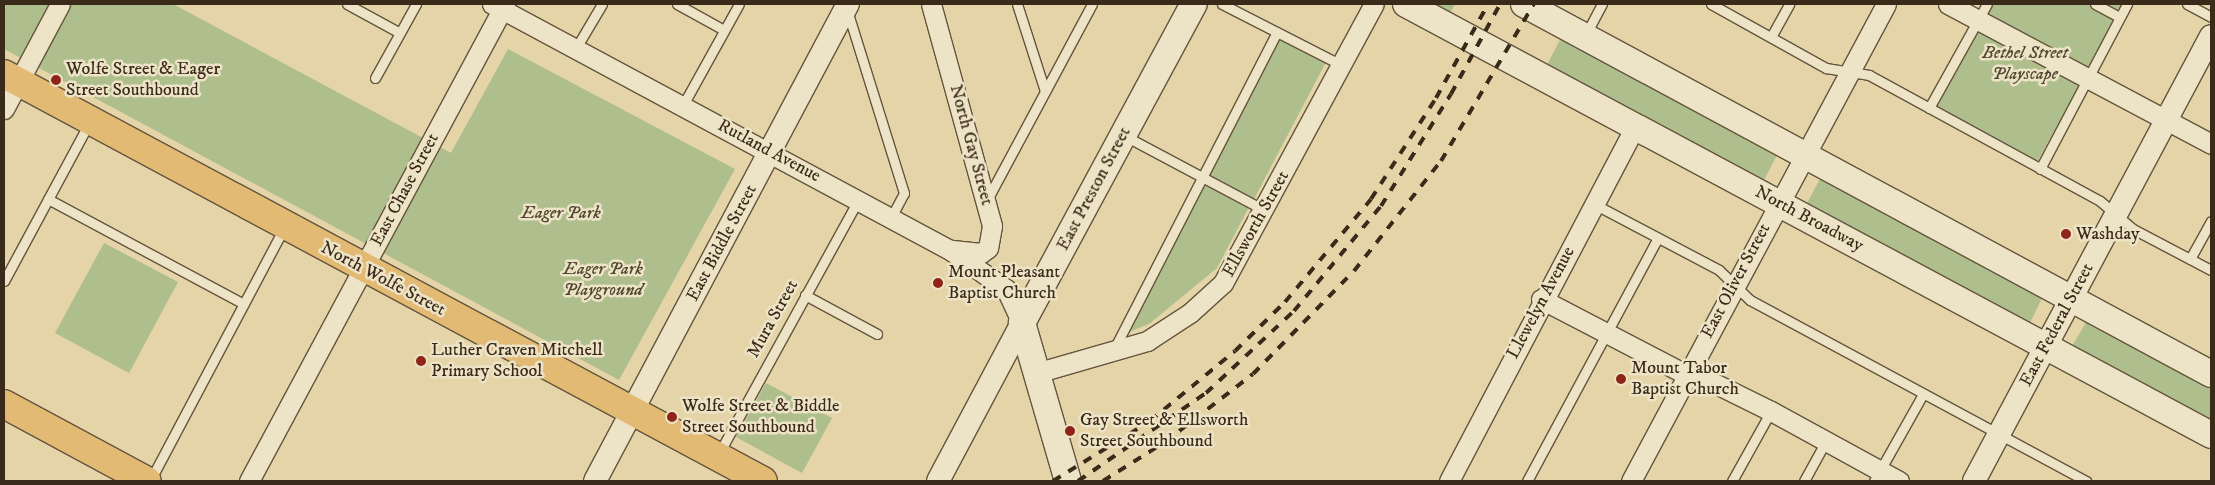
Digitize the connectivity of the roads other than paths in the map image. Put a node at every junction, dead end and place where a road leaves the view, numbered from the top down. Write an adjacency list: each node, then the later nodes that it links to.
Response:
1 (60, 4): 38 (street)
2 (347, 4): 31 (lane)
3 (416, 4): 31 (lane)
4 (602, 4): 35 (lane)
5 (677, 4): 29 (lane)
6 (739, 4): 29 (lane)
7 (931, 4): 55 (street, North Gay Street)
8 (1017, 4): 41 (lane)
9 (1092, 4): 41 (lane)
10 (1194, 4): 48 (main road, East Preston Street)
11 (1222, 4): 30 (lane)
12 (1374, 4): 36 (street, Ellsworth Street)
13 (1406, 4): 47 (main road, North Broadway)
14 (1524, 4): 33 (main road)
15 (1602, 4): 33 (lane)
16 (1711, 4): 25 (lane)
17 (1789, 4): 34 (lane)
18 (1886, 4): 37 (street, East Oliver Street)
19 (1948, 4): 26 (street)
20 (2095, 4): 27 (lane)
21 (2127, 4): 27 (lane)
22 (2187, 4): 28 (lane)
23 (500, 5): 35 (street, Rutland Avenue); 67 (street, East Chase Street)
24 (847, 6): 50 (street, East Biddle Street); 61 (lane)
25 (1726, 7): 34 (lane)
26 (1983, 12): 40 (street); 43 (lane)
27 (2119, 17): 40 (lane)
28 (2211, 17)
29 (724, 30): 42 (lane)
30 (1277, 32): 36 (lane); 53 (lane)
31 (400, 33): 39 (lane)
32 (2211, 36): 46 (street, East Federal Street)
33 (1584, 37): 51 (main road)
34 (1771, 38): 37 (lane)
35 (576, 48): 42 (street, Rutland Avenue)
36 (1341, 65): 59 (street, Ellsworth Street)
37 (1848, 72): 43 (lane); 51 (street, East Oliver Street)
38 (11, 78): 44 (street); 45 (main road, North Wolfe Street)
39 (375, 78)
40 (2088, 80): 46 (street); 52 (lane)
41 (1045, 90): 55 (lane)
42 (683, 106): 50 (street, Rutland Avenue)
43 (1929, 108): 52 (lane)
44 (4, 109)
45 (90, 120): 54 (lane); 63 (main road, North Wolfe Street)
46 (2166, 120): 49 (street); 60 (street, East Federal Street)
47 (1636, 125): 57 (main road, North Broadway); 58 (street, Llewelyn Avenue)
48 (1123, 135): 53 (lane); 75 (main road, East Preston Street)
49 (2211, 144)
50 (770, 152): 56 (street, Rutland Avenue); 86 (street, East Biddle Street)
51 (1804, 155): 57 (street, East Oliver Street); 73 (main road)
52 (2040, 168): 60 (lane)
53 (1202, 179): 59 (lane); 79 (lane)
54 (48, 198): 69 (lane); 74 (lane)
55 (988, 198): 65 (street, North Gay Street)
56 (859, 199): 61 (street, Rutland Avenue); 71 (lane, Mura Street)
57 (1778, 202): 70 (street, East Oliver Street); 78 (main road, North Broadway)
58 (1594, 204): 64 (lane); 72 (street, Llewelyn Avenue)
59 (1264, 210): 79 (street, Ellsworth Street)
60 (2116, 214): 66 (lane); 73 (street, East Federal Street)
61 (891, 217): 65 (street, Rutland Avenue)
62 (2211, 221): 66 (lane)
63 (286, 226): 67 (main road, North Wolfe Street); 74 (lane)
64 (1658, 238): 70 (lane); 76 (lane)
65 (950, 250): 75 (street, Rutland Avenue)
66 (2190, 258): 68 (lane)
67 (363, 269): 86 (main road, North Wolfe Street); 93 (street, East Chase Street)
68 (2211, 270)
69 (4, 281)
70 (1735, 285): 82 (street, East Oliver Street); 83 (lane)
71 (805, 295): 77 (lane); 90 (lane, Mura Street)
72 (1541, 299): 76 (street); 98 (street, Llewelyn Avenue)
73 (2071, 299): 78 (street, East Federal Street); 81 (main road)
74 (244, 304): 92 (lane)
75 (1022, 323): 80 (main road); 96 (street, East Preston Street)
76 (1609, 332): 82 (street); 99 (lane)
77 (877, 334)
78 (2046, 346): 87 (street, East Federal Street); 88 (main road, North Broadway)
79 (1111, 354): 80 (street, Ellsworth Street)
80 (1036, 373): 97 (main road)
81 (2211, 374)
82 (1686, 375): 85 (street); 100 (street, East Oliver Street)
83 (1923, 394): 87 (lane); 91 (lane)
84 (4, 404): 92 (main road)
85 (1771, 411): 89 (street); 101 (lane)
86 (631, 412): 90 (main road, North Wolfe Street); 94 (street, East Biddle Street)
87 (1998, 435): 104 (street, East Federal Street); 105 (lane)
88 (2211, 435)
89 (1826, 441): 91 (street); 102 (lane)
90 (717, 456): 95 (main road, North Wolfe Street)
91 (1877, 476): 103 (street)
92 (148, 481)
93 (249, 481)
94 (595, 481)
95 (763, 481)
96 (938, 481)
97 (1068, 481)
98 (1448, 481)
99 (1527, 481)
100 (1631, 481)
101 (1732, 481)
102 (1804, 481)
103 (1899, 481)
104 (1974, 481)
105 (2086, 481)

